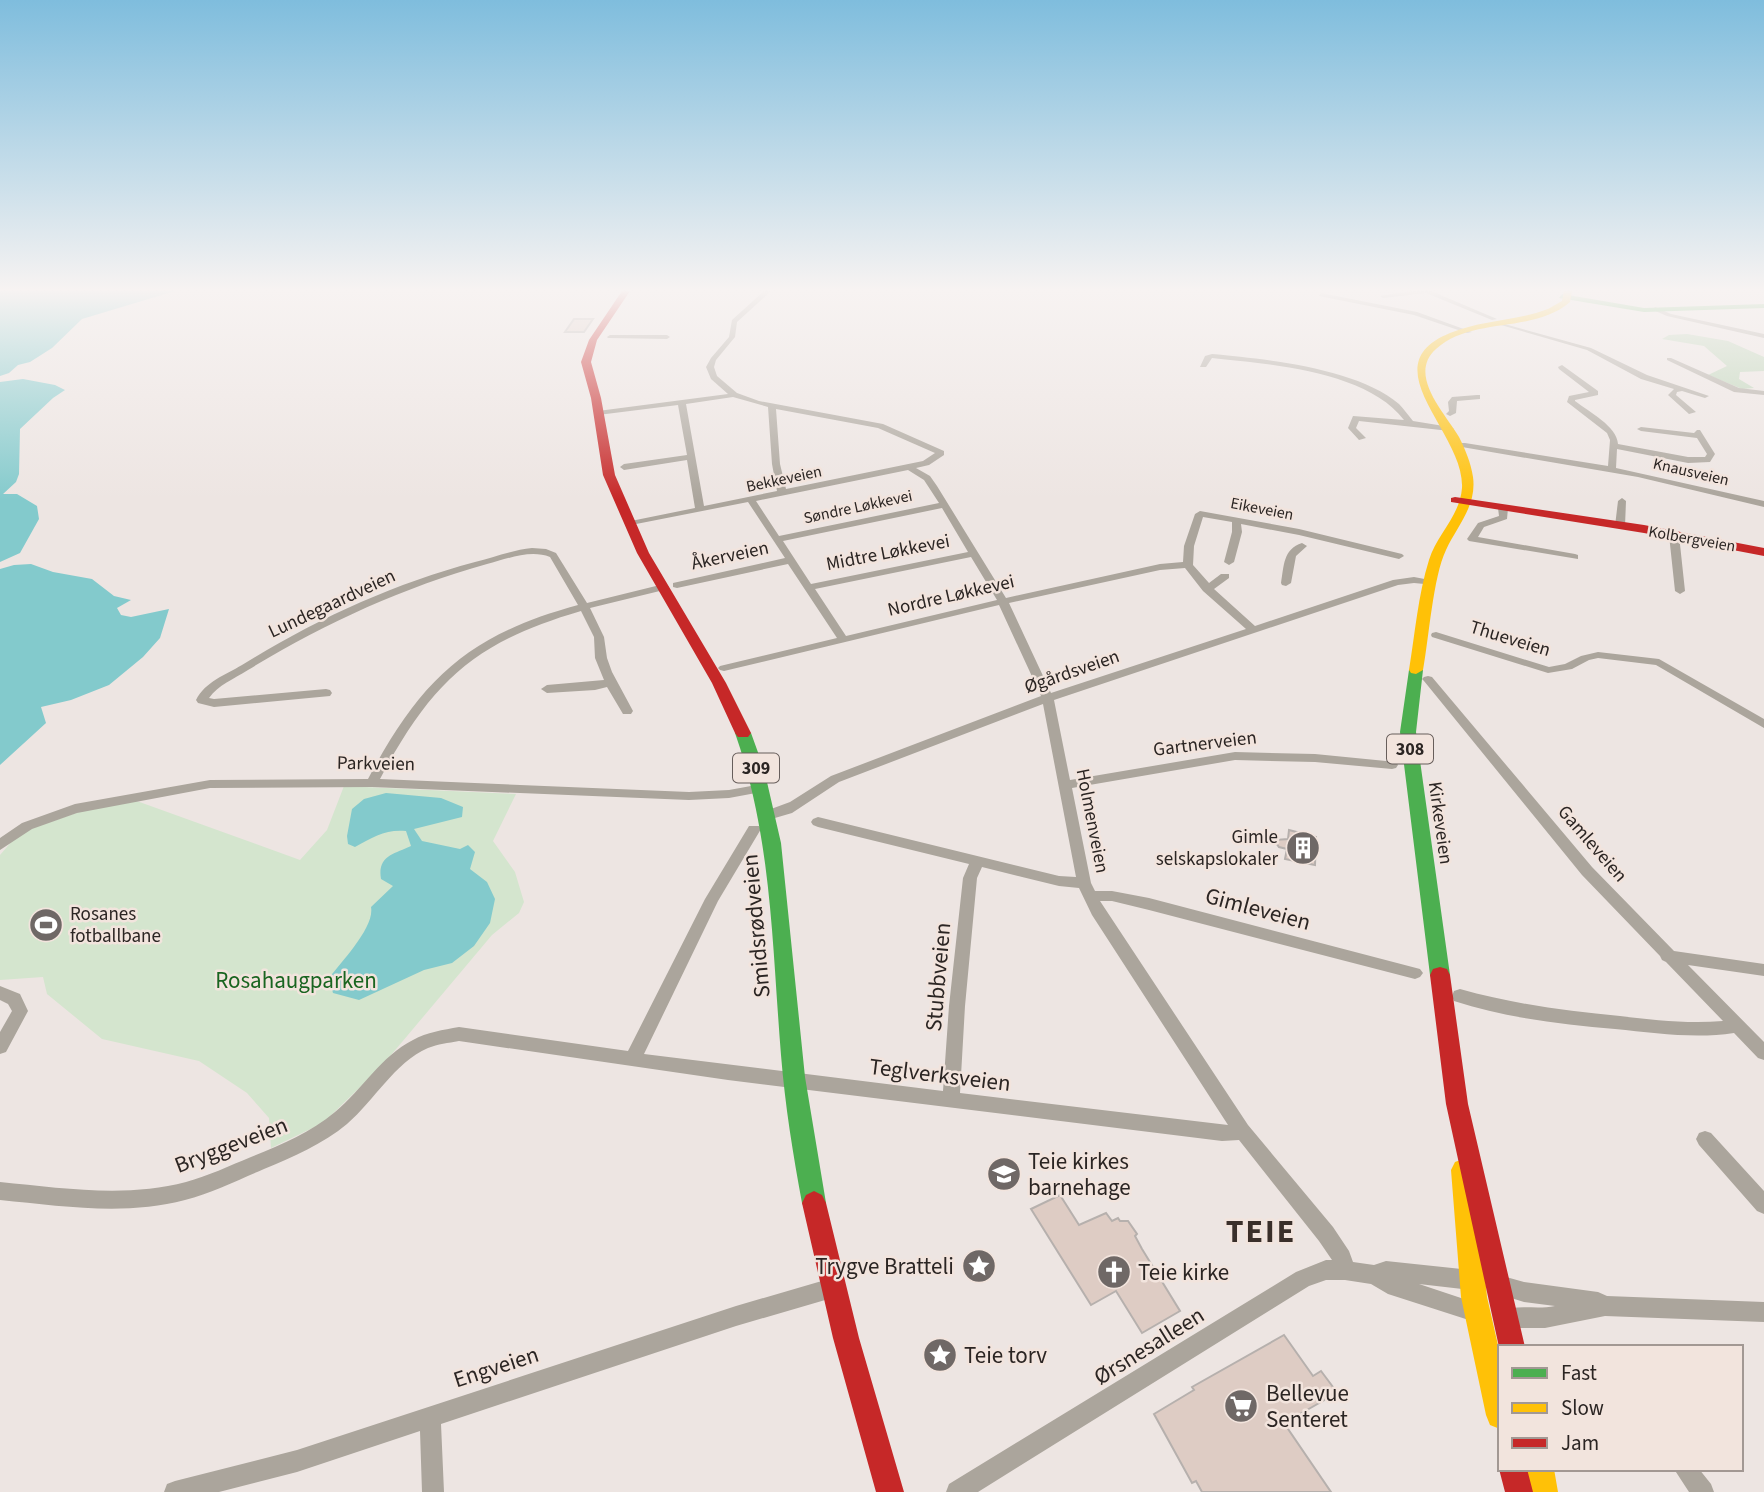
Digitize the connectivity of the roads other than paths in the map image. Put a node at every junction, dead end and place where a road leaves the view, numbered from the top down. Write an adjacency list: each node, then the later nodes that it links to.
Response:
1 (587, 361): 18 (main road, Smidsrødveien / 309)
2 (713, 361): 12 (street)
3 (1205, 361): 8 (street)
4 (1245, 361): 20 (street)
5 (1422, 361): 19 (main road)
6 (1614, 361): 10 (street)
7 (1672, 361): 11 (street)
8 (1203, 365)
9 (1562, 368): 25 (street)
10 (1681, 389): 14 (street); 17 (street)
11 (1764, 393)
12 (734, 395): 15 (street); 16 (street)
13 (1477, 397): 19 (street)
14 (1705, 397)
15 (681, 402): 18 (street); 26 (street)
16 (772, 406): 28 (street, Bekkeveien); 30 (street)
17 (1692, 412)
18 (597, 413): 39 (main road, Smidsrødveien / 309)
19 (1444, 420): 20 (street); 33 (main road)
20 (1410, 423): 23 (street)
21 (1641, 429): 22 (street)
22 (1698, 434): 25 (street, Knausveien)
23 (1363, 438)
24 (1465, 444): 29 (street, Knausveien)
25 (1613, 446): 29 (street)
26 (692, 457): 27 (street); 37 (street)
27 (624, 467)
28 (909, 467): 30 (street, Bekkeveien); 35 (street, Holmenveien)
29 (1612, 469): 34 (street, Knausveien)
30 (782, 493): 31 (street, Bekkeveien)
31 (751, 500): 37 (street, Bekkeveien); 42 (street, Åkerveien)
32 (1622, 501): 40 (street)
33 (1462, 502): 36 (main road, Kolbergveien); 55 (main road, Kirkeveien / 308)
34 (1764, 504)
35 (944, 505): 42 (street, Søndre Løkkevei); 45 (street, Holmenveien)
36 (1503, 509): 40 (main road, Kolbergveien); 47 (street)
37 (700, 510): 39 (street, Bekkeveien)
38 (1236, 520): 46 (street, Eikeveien); 49 (street); 50 (street, Eikeveien)
39 (629, 524): 53 (main road, Smidsrødveien / 309)
40 (1620, 526): 41 (main road, Kolbergveien)
41 (1674, 535): 44 (main road, Kolbergveien); 57 (street)
42 (777, 539): 48 (street, Åkerveien)
43 (1303, 546): 52 (street)
44 (1764, 552)
45 (974, 554): 54 (street, Midtre Løkkevei); 58 (street, Holmenveien)
46 (1399, 556)
47 (1575, 557)
48 (791, 560): 53 (street, Åkerveien); 54 (street, Åkerveien)
49 (1229, 562)
50 (1188, 565): 56 (street); 58 (street, Nordre Løkkevei)
51 (1225, 576): 56 (street)
52 (1286, 583)
53 (671, 586): 59 (street); 74 (main road, Smidsrødveien / 309)
54 (809, 587): 62 (street, Åkerveien)
55 (1430, 587): 60 (street, Øgårdsveien); 93 (main road, Kirkeveien / 308)
56 (1207, 589): 60 (street)
57 (1680, 591)
58 (1003, 603): 62 (street, Nordre Løkkevei); 68 (street, Holmenveien)
59 (583, 606): 65 (street); 67 (street, Lundegaardveien); 72 (street)
60 (1252, 629): 68 (street, Øgårdsveien)
61 (1436, 635): 70 (street, Thueveien)
62 (843, 639): 63 (street, Nordre Løkkevei)
63 (724, 668)
64 (1427, 679): 81 (street, Gamleveien)
65 (612, 682): 66 (street); 69 (street)
66 (547, 689)
67 (326, 693)
68 (1048, 698): 73 (street, Holmenveien); 75 (street, Øgårdsveien)
69 (627, 711)
70 (1764, 724)
71 (1392, 765): 73 (street, Gartnerveien)
72 (372, 783): 74 (street, Parkveien); 78 (street, Parkveien)
73 (1065, 785): 80 (street, Holmenveien)
74 (762, 788): 75 (main road, Smidsrødveien / 309)
75 (768, 815): 91 (main road, Smidsrødveien / 309)
76 (818, 822): 79 (street, Gimleveien)
77 (754, 829): 90 (street)
78 (0, 845)
79 (977, 862): 80 (street, Gimleveien); 92 (street, Stubbveien)
80 (1086, 890): 83 (street, Gimleveien); 94 (street, Holmenveien)
81 (1667, 956): 82 (street); 86 (street, Gamleveien)
82 (1764, 970)
83 (1415, 973)
84 (0, 993): 88 (street)
85 (1460, 996): 86 (street)
86 (1737, 1026): 89 (street, Gamleveien)
87 (440, 1035): 90 (street, Teglverksveien); 96 (street, Bryggeveien)
88 (0, 1048)
89 (1764, 1053)
90 (634, 1059): 91 (street, Teglverksveien)
91 (794, 1079): 92 (street, Teglverksveien); 101 (main road, Smidsrødveien / 309)
92 (951, 1098): 94 (street, Teglverksveien)
93 (1460, 1123): 100 (main road, Kirkeveien / 308); 100 (main road, Kirkeveien / 308)
94 (1242, 1131): 98 (street, Holmenveien)
95 (1705, 1139): 97 (street)
96 (0, 1191)
97 (1764, 1205)
98 (1345, 1270): 99 (street, Ørsnesalleen); 114 (street, Ørsnesalleen)
99 (1374, 1275): 100 (street, Ørsnesalleen); 104 (street, Ørsnesalleen)
100 (1485, 1282): 102 (street, Ørsnesalleen); 104 (main road, Kirkeveien / 308); 104 (main road, Kirkeveien / 308)
101 (832, 1289): 107 (street, Engveien); 113 (main road, Smidsrødveien / 309)
102 (1605, 1306): 103 (street); 104 (street, Ørsnesalleen)
103 (1764, 1312)
104 (1491, 1315): 105 (main road, Kirkeveien / 308); 106 (main road, Kirkeveien / 308)
105 (1511, 1345)
106 (1498, 1393)
107 (430, 1417): 111 (street, Engveien); 112 (street)
108 (1514, 1471): 115 (main road)
109 (1540, 1471): 116 (main road)
110 (1687, 1471): 117 (street)
111 (175, 1492)
112 (433, 1492)
113 (890, 1492)
114 (957, 1492)
115 (1519, 1492)
116 (1544, 1492)
117 (1703, 1492)

